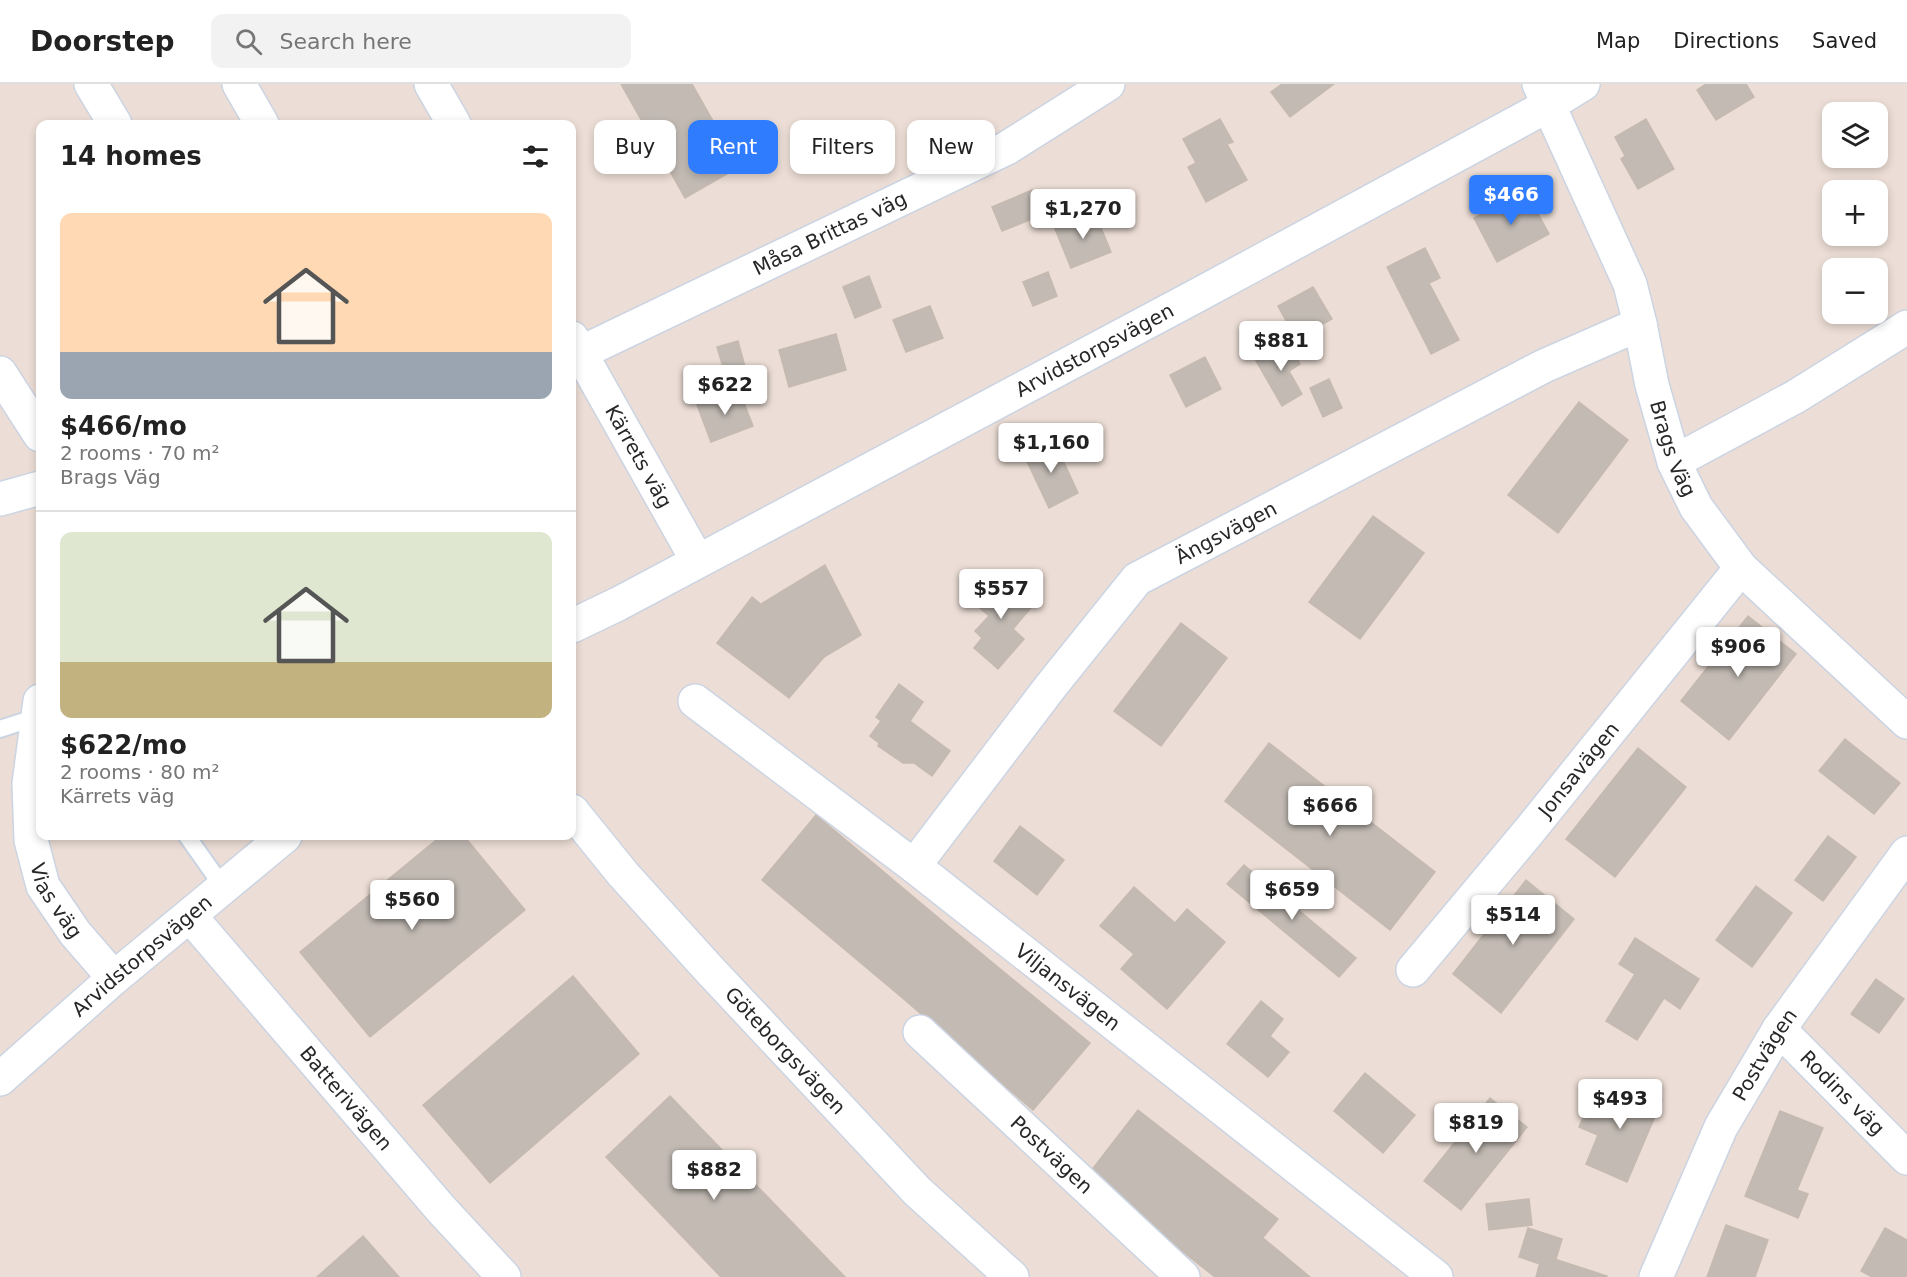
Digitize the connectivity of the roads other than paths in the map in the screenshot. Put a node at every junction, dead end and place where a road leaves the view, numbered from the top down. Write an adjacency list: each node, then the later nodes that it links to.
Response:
1 (91, 84): 7 (street)
2 (239, 84): 8 (street)
3 (431, 84): 9 (street)
4 (1108, 84): 12 (street, Måsa Brittas väg)
5 (1583, 84): 6 (street, Arvidstorpsvägen)
6 (1544, 94): 10 (street, Brags Väg); 19 (street, Arvidstorpsvägen)
7 (113, 120)
8 (260, 120)
9 (452, 120)
10 (1640, 324): 16 (street, Brags Väg); 31 (street, Ängsvägen)
11 (1907, 327): 16 (street)
12 (576, 349)
13 (576, 353): 19 (street, Kärrets väg)
14 (0, 373): 15 (street)
15 (36, 429)
16 (1674, 462): 20 (street, Brags Väg)
17 (36, 490): 18 (street)
18 (0, 499)
19 (698, 560): 21 (street, Arvidstorpsvägen)
20 (1741, 568): 24 (street, Brags Väg); 34 (street, Jonsavägen)
21 (576, 624)
22 (695, 701): 31 (street, Viljansvägen)
23 (36, 711): 25 (lane)
24 (1907, 722)
25 (0, 729)
26 (36, 729): 35 (street, Vias väg)
27 (576, 816): 41 (street, Göteborgsvägen)
28 (190, 840): 32 (lane)
29 (280, 840): 32 (street, Arvidstorpsvägen)
30 (1907, 853): 36 (street, Postvägen)
31 (914, 866): 43 (street, Viljansvägen)
32 (223, 887): 33 (street, Arvidstorpsvägen)
33 (190, 916): 35 (street, Arvidstorpsvägen); 40 (street, Batterivägen)
34 (1413, 970)
35 (114, 978): 38 (street, Arvidstorpsvägen)
36 (1779, 1029): 39 (street, Rodins väg); 44 (street, Postvägen)
37 (920, 1032): 42 (street, Postvägen)
38 (0, 1079)
39 (1907, 1158)
40 (504, 1277)
41 (1012, 1277)
42 (1183, 1277)
43 (1436, 1277)
44 (1656, 1277)

